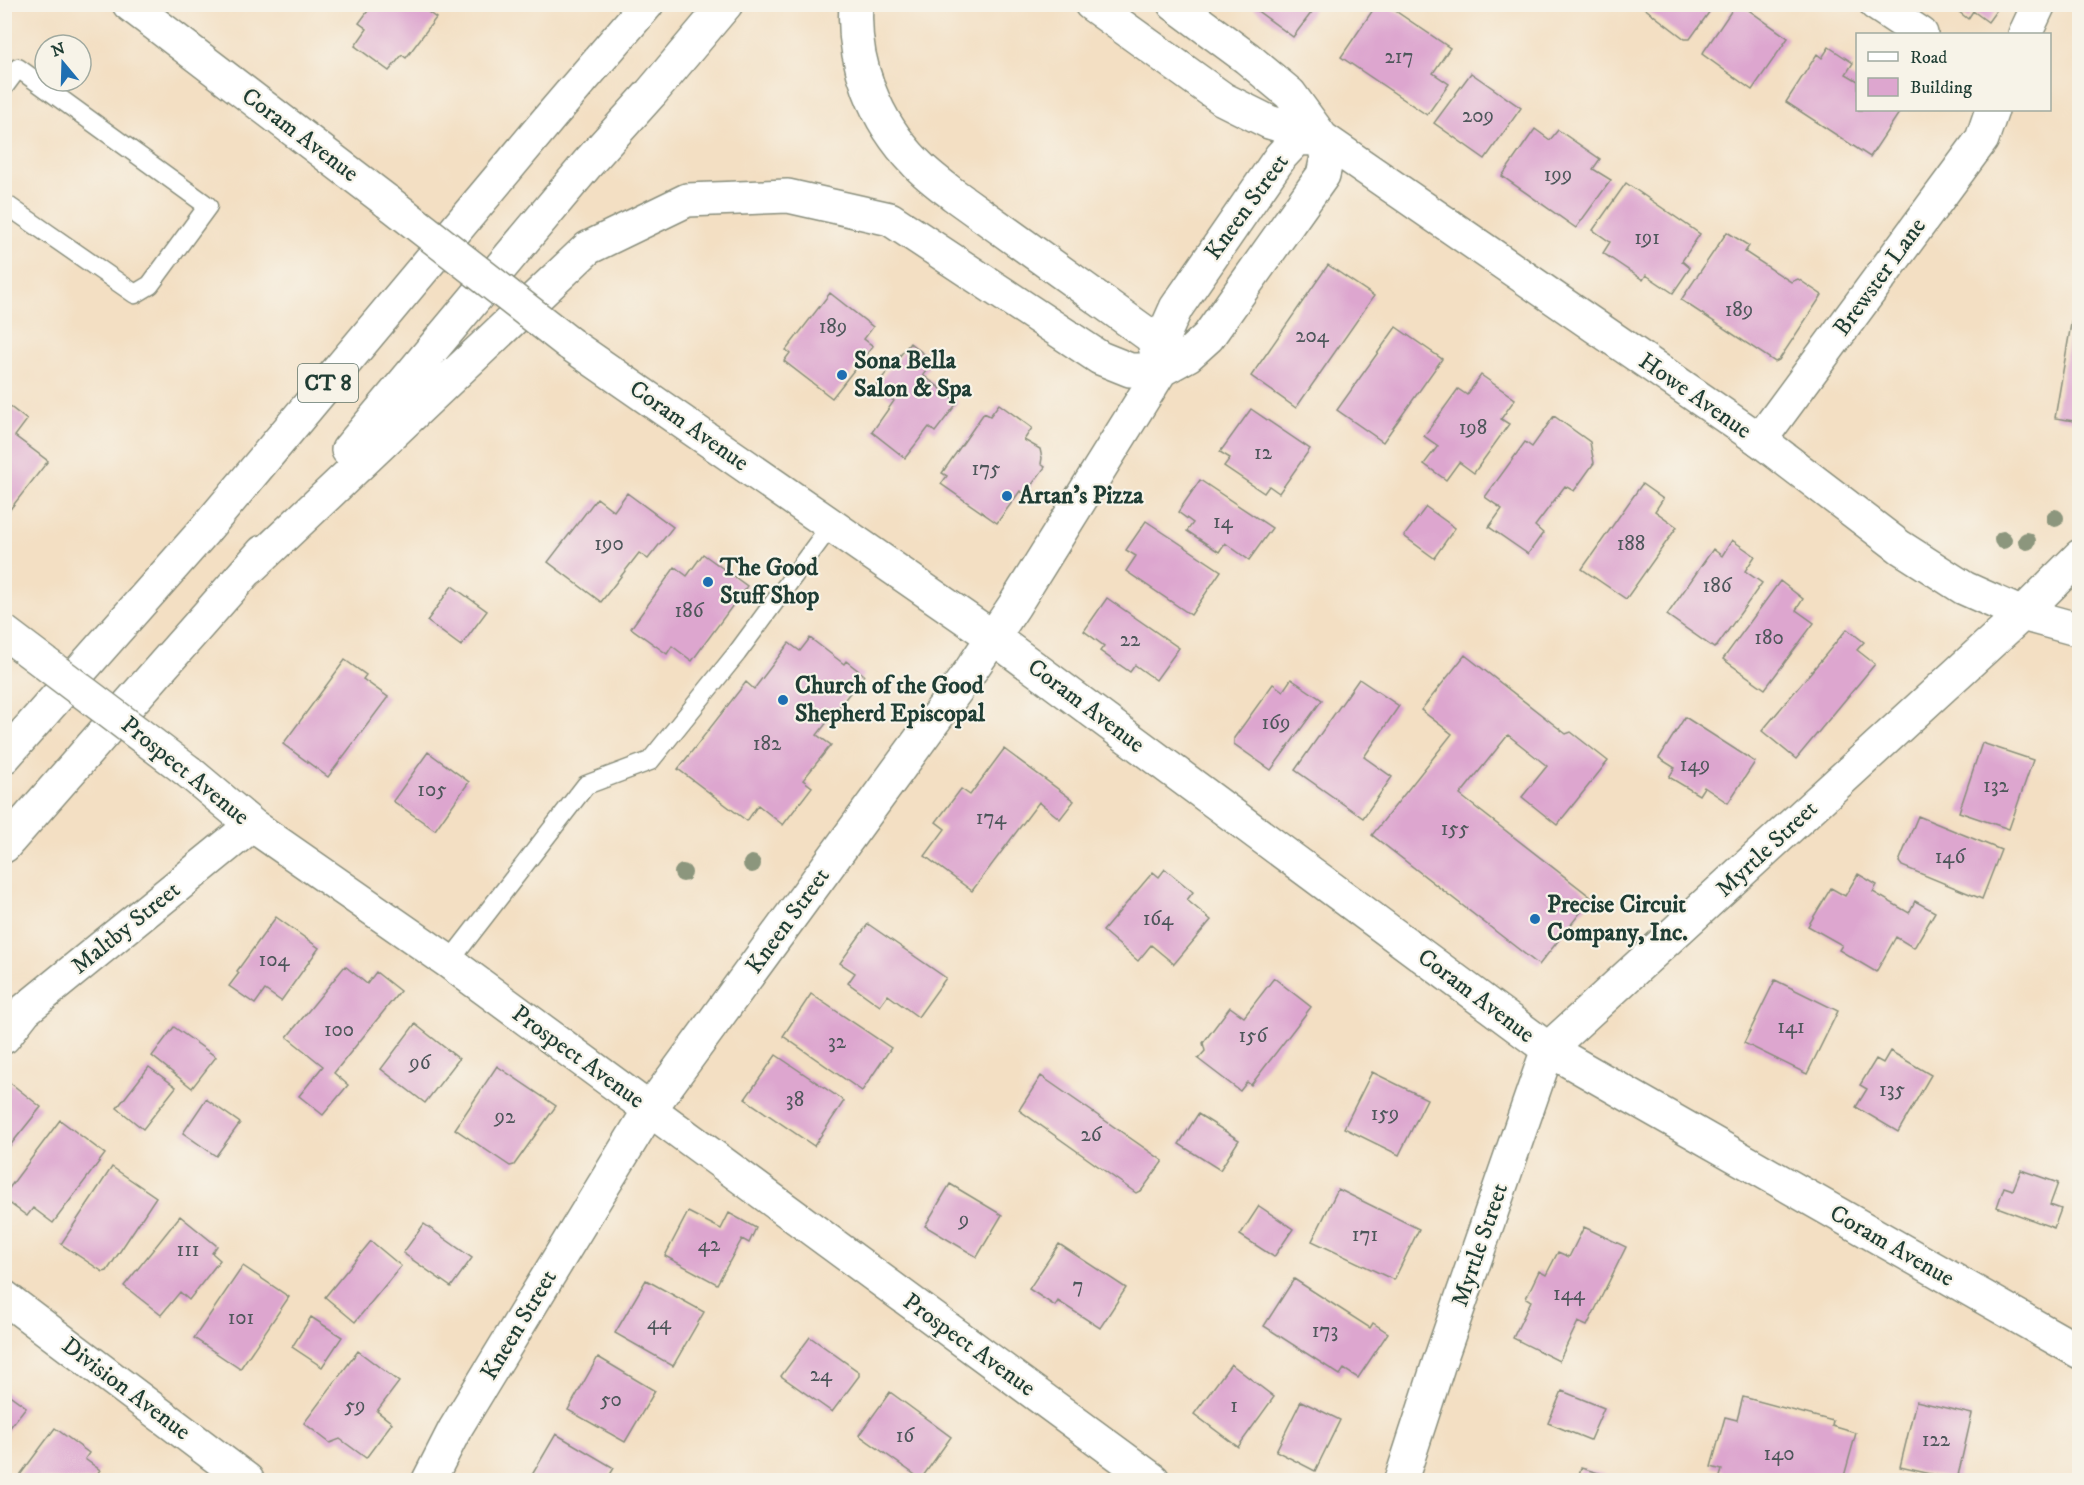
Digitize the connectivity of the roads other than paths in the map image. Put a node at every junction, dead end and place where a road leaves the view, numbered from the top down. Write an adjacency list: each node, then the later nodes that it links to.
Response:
1 (129, 4): 17 (main road, Coram Avenue, bridge)
2 (647, 4): 24 (main road, CT 8)
3 (726, 4): 19 (main road, CT 8)
4 (856, 4): 15 (main road)
5 (1091, 4): 13 (main road, Howe Avenue)
6 (1174, 4): 13 (main road, Howe Avenue)
7 (1876, 4): 9 (main road)
8 (2039, 4): 10 (main road)
9 (1920, 33)
10 (2025, 33)
11 (4, 87): 14 (lane)
12 (1992, 111): 16 (main road, Brewster Lane)
13 (1322, 138): 15 (main road, Kneen Street); 15 (main road, Kneen Street); 16 (main road, Howe Avenue)
14 (4, 203)
15 (1161, 370): 19 (main road); 23 (main road, Kneen Street)
16 (1760, 440): 20 (main road, Howe Avenue)
17 (831, 525): 23 (main road, Coram Avenue); 27 (lane)
18 (2079, 556): 20 (main road, Myrtle Street)
19 (249, 569): 26 (main road, CT 8)
20 (2022, 614): 21 (main road, Howe Avenue); 29 (main road, Myrtle Street)
21 (2079, 630)
22 (4, 632): 25 (main road, Prospect Avenue, bridge)
23 (994, 638): 29 (main road, Coram Avenue); 30 (main road, Kneen Street)
24 (4, 757)
25 (252, 825): 27 (main road, Prospect Avenue); 28 (main road, Maltby Street)
26 (4, 846)
27 (448, 963): 30 (main road, Prospect Avenue)
28 (4, 1037)
29 (1548, 1049): 32 (main road, Coram Avenue); 36 (main road, Myrtle Street)
30 (650, 1110): 34 (main road, Kneen Street); 35 (main road, Prospect Avenue)
31 (4, 1297): 33 (main road, Division Avenue)
32 (2079, 1352)
33 (247, 1480)
34 (429, 1480)
35 (1153, 1480)
36 (1401, 1480)

